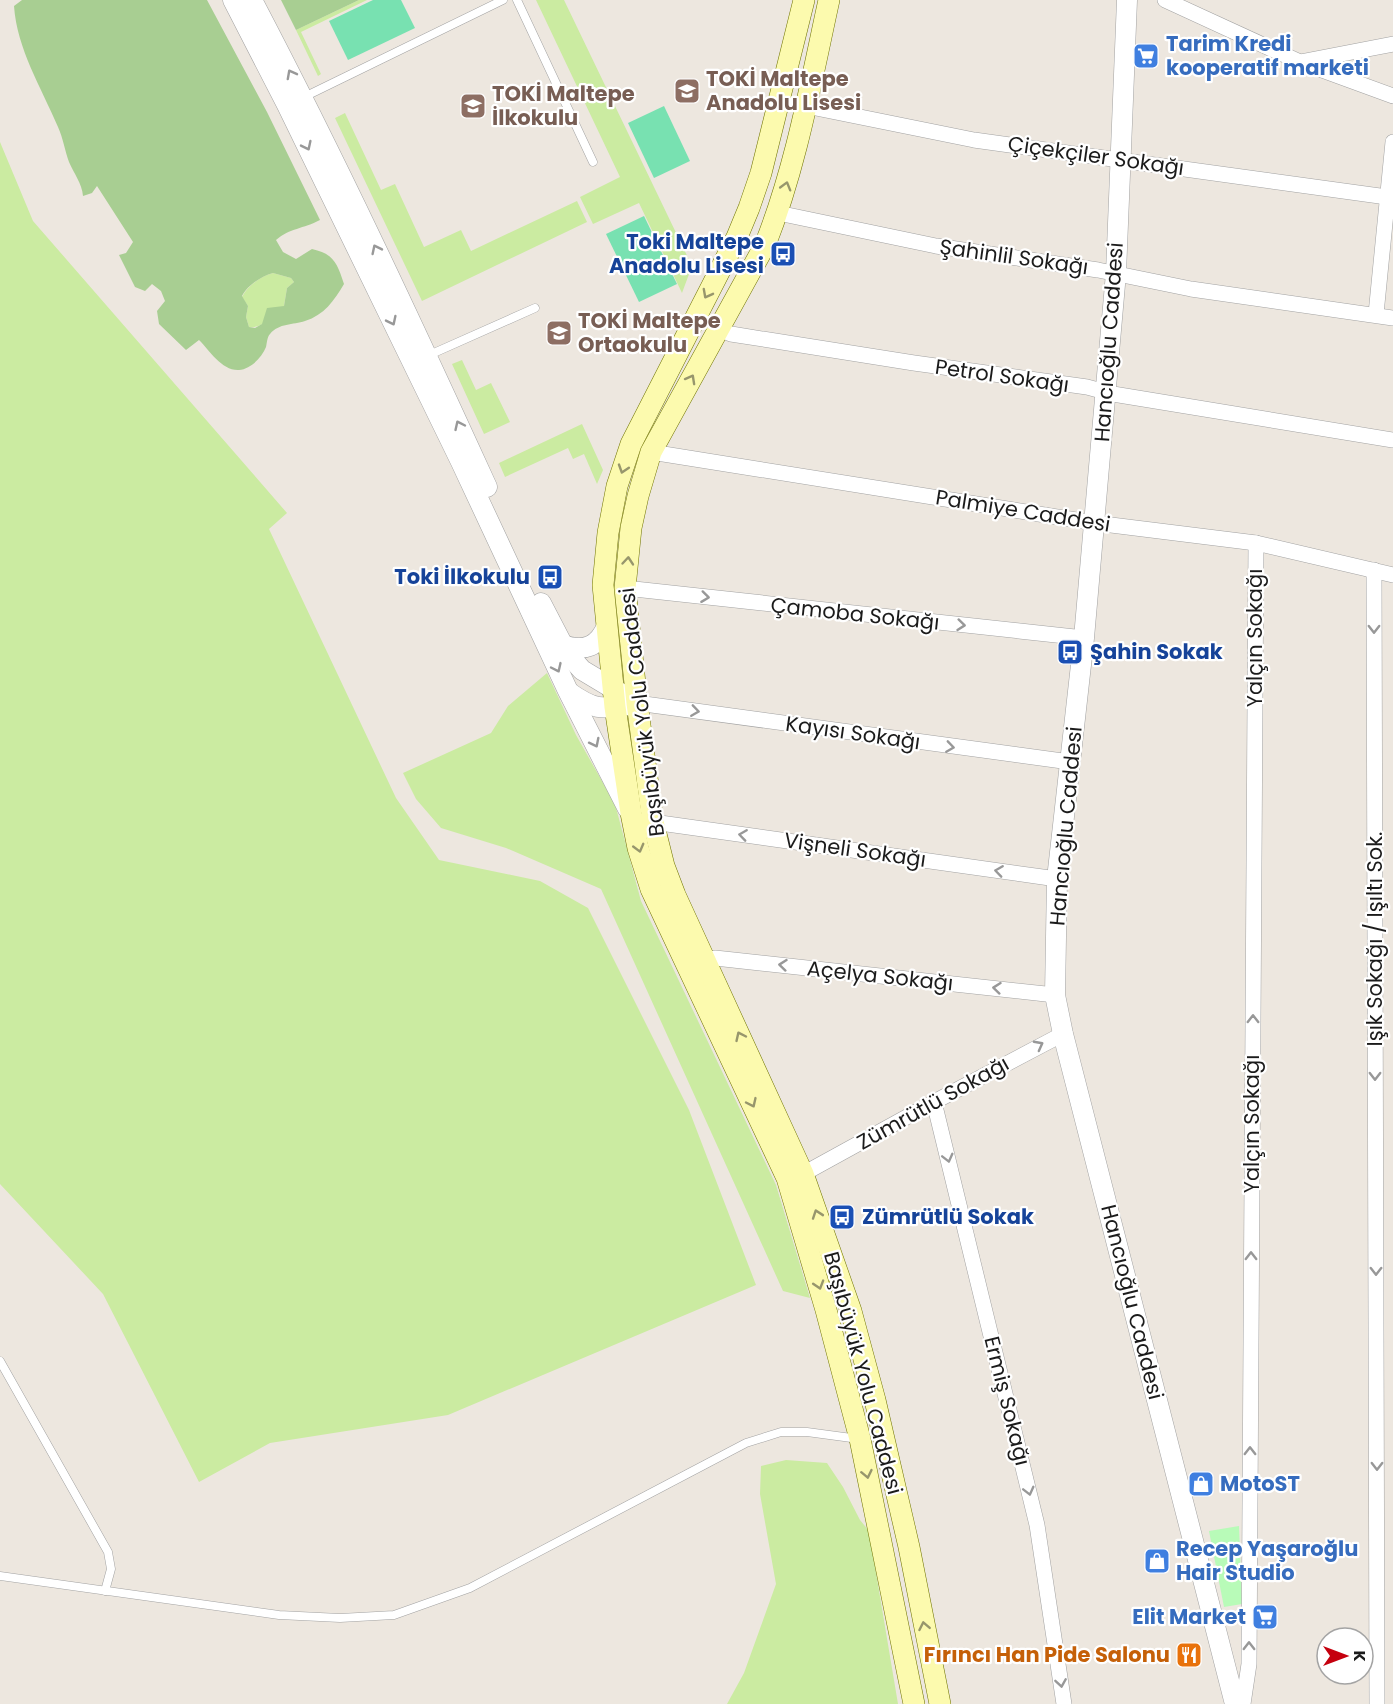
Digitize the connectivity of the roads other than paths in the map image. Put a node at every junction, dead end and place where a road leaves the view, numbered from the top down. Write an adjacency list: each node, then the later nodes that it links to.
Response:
1 (233, 0): 12 (street)
2 (252, 0): 12 (street, one-way to 2)
3 (502, 0): 12 (lane)
4 (517, 0): 16 (lane)
5 (804, 0): 33 (main road, Başıbüyük Yolu Caddesi, one-way to 33)
6 (829, 0): 13 (main road, Başıbüyük Yolu Caddesi)
7 (1126, 0): 15 (street, Hancıoğlu Caddesi)
8 (1165, 0): 10 (street)
9 (1393, 44): 10 (street)
10 (1299, 62): 11 (street)
11 (1393, 96)
12 (295, 102): 24 (street)
13 (806, 106): 15 (street, Çiçekçiler Sokağı); 18 (main road, Başıbüyük Yolu Caddesi, one-way to 13)
14 (1393, 142): 17 (street)
15 (1121, 159): 17 (street, Çiçekçiler Sokağı); 19 (street, Hancıoğlu Caddesi)
16 (593, 162)
17 (1387, 197): 21 (street)
18 (778, 213): 19 (street, Şahinlil Sokağı); 23 (main road, Başıbüyük Yolu Caddesi)
19 (1116, 273): 21 (street, Şahinlil Sokağı); 25 (street, Hancıoğlu Caddesi)
20 (535, 308): 24 (lane)
21 (1376, 314): 22 (street, Şahinlil Sokağı)
22 (1393, 318)
23 (718, 329): 25 (street, Petrol Sokağı); 27 (main road, Başıbüyük Yolu Caddesi, one-way to 23)
24 (420, 360): 35 (street, one-way to 24); 36 (street, one-way to 36)
25 (1106, 392): 26 (street, Petrol Sokağı); 28 (street, Hancıoğlu Caddesi)
26 (1393, 440)
27 (651, 452): 28 (street, Palmiye Caddesi); 32 (main road, Başıbüyük Yolu Caddesi, one-way to 27)
28 (1095, 523): 29 (street, Palmiye Caddesi); 34 (street, Hancıoğlu Caddesi)
29 (1256, 543): 30 (street, Palmiye Caddesi); 56 (street, Yalçın Sokağı, one-way to 29)
30 (1374, 570): 31 (street, Palmiye Caddesi); 57 (street, Işık Sokağı / Işıltı Sok., one-way to 57)
31 (1393, 575)
32 (626, 588): 34 (street, Çamoba Sokağı, one-way to 34); 38 (main road, Başıbüyük Yolu Caddesi)
33 (607, 626): 35 (street); 37 (main road, Başıbüyük Yolu Caddesi)
34 (1084, 638): 39 (street, Hancıoğlu Caddesi)
35 (562, 645): 37 (street)
36 (568, 691): 37 (street); 40 (street, one-way to 40)
37 (614, 698): 38 (street); 40 (main road, Başıbüyük Yolu Caddesi)
38 (637, 703): 39 (street, Kayısı Sokağı, one-way to 39); 41 (main road, Başıbüyük Yolu Caddesi)
39 (1070, 762): 42 (street, Hancıoğlu Caddesi)
40 (631, 813): 49 (main road, Başıbüyük Yolu Caddesi, one-way to 49)
41 (653, 822): 42 (street, Vişneli Sokağı, one-way to 41); 43 (main road, Başıbüyük Yolu Caddesi)
42 (1057, 879): 44 (street, Hancıoğlu Caddesi)
43 (705, 961): 44 (street, Açelya Sokağı, one-way to 43); 47 (main road, Başıbüyük Yolu Caddesi, one-way to 43)
44 (1055, 995): 45 (street, Hancıoğlu Caddesi)
45 (1063, 1034): 46 (street, Zümrütlü Sokağı, one-way to 45); 55 (street, Hancıoğlu Caddesi)
46 (934, 1102): 47 (street, Zümrütlü Sokağı); 54 (street, Ermiş Sokağı, one-way to 54)
47 (803, 1174): 53 (main road, Başıbüyük Yolu Caddesi, one-way to 47)
48 (0, 1361): 51 (lane)
49 (860, 1439): 51 (lane); 52 (main road, Başıbüyük Yolu Caddesi, one-way to 52)
50 (0, 1576): 51 (lane)
51 (105, 1592)
52 (914, 1704)
53 (940, 1704)
54 (1064, 1704)
55 (1235, 1704)
56 (1243, 1704)
57 (1377, 1704)

